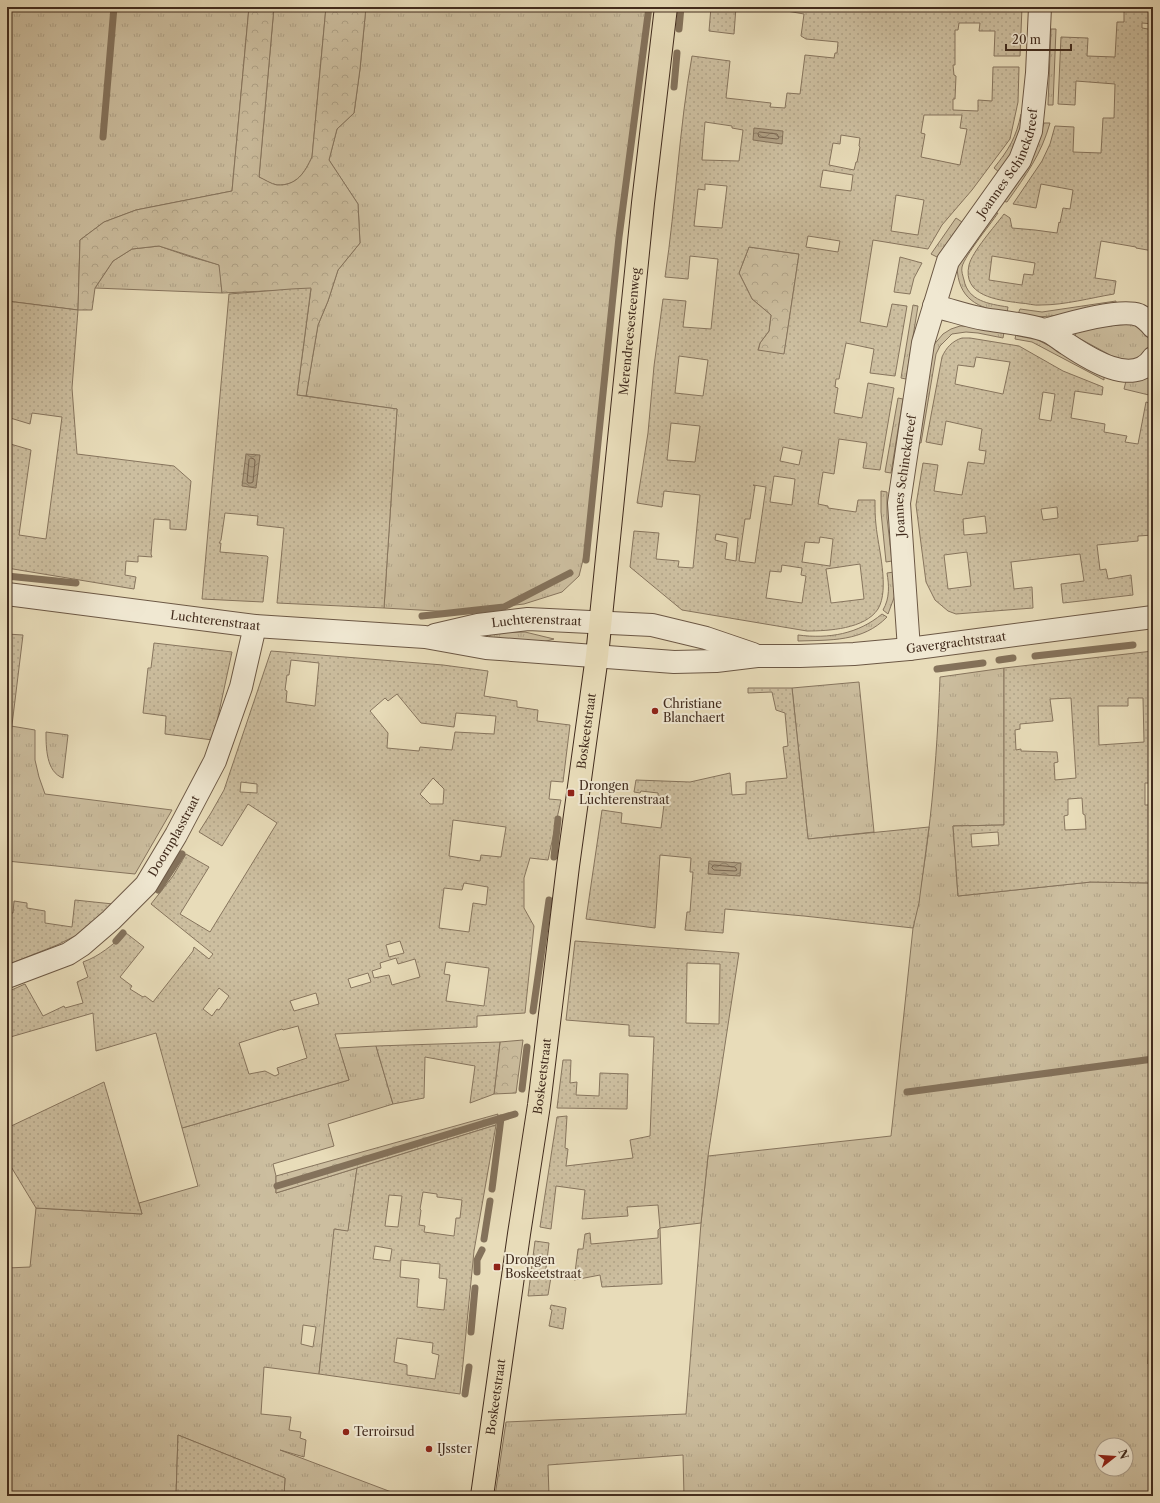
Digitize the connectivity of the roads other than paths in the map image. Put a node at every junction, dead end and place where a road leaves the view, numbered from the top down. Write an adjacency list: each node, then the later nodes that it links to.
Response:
1 (666, 7): 9 (main road, Merendreesesteenweg)
2 (1040, 7): 3 (street, Joannes Schinckdreef)
3 (934, 306): 5 (street); 12 (street, Joannes Schinckdreef)
4 (1153, 327): 5 (street)
5 (1045, 330): 6 (street)
6 (1153, 358)
7 (7, 594): 10 (street, Luchterenstraat)
8 (1153, 617): 12 (street, Gavergrachtstraat)
9 (601, 622): 11 (street, Luchterenstraat); 13 (main road, Merendreesesteenweg); 14 (street, Gavergrachtstraat)
10 (255, 626): 11 (street, Luchterenstraat); 15 (street, Doornplasstraat)
11 (425, 637): 13 (street, Luchterenstraat)
12 (909, 649): 14 (street, Gavergrachtstraat)
13 (598, 656): 14 (street, Gavergrachtstraat); 16 (main road, Boskeetstraat)
14 (758, 656)
15 (7, 976)
16 (482, 1496)

